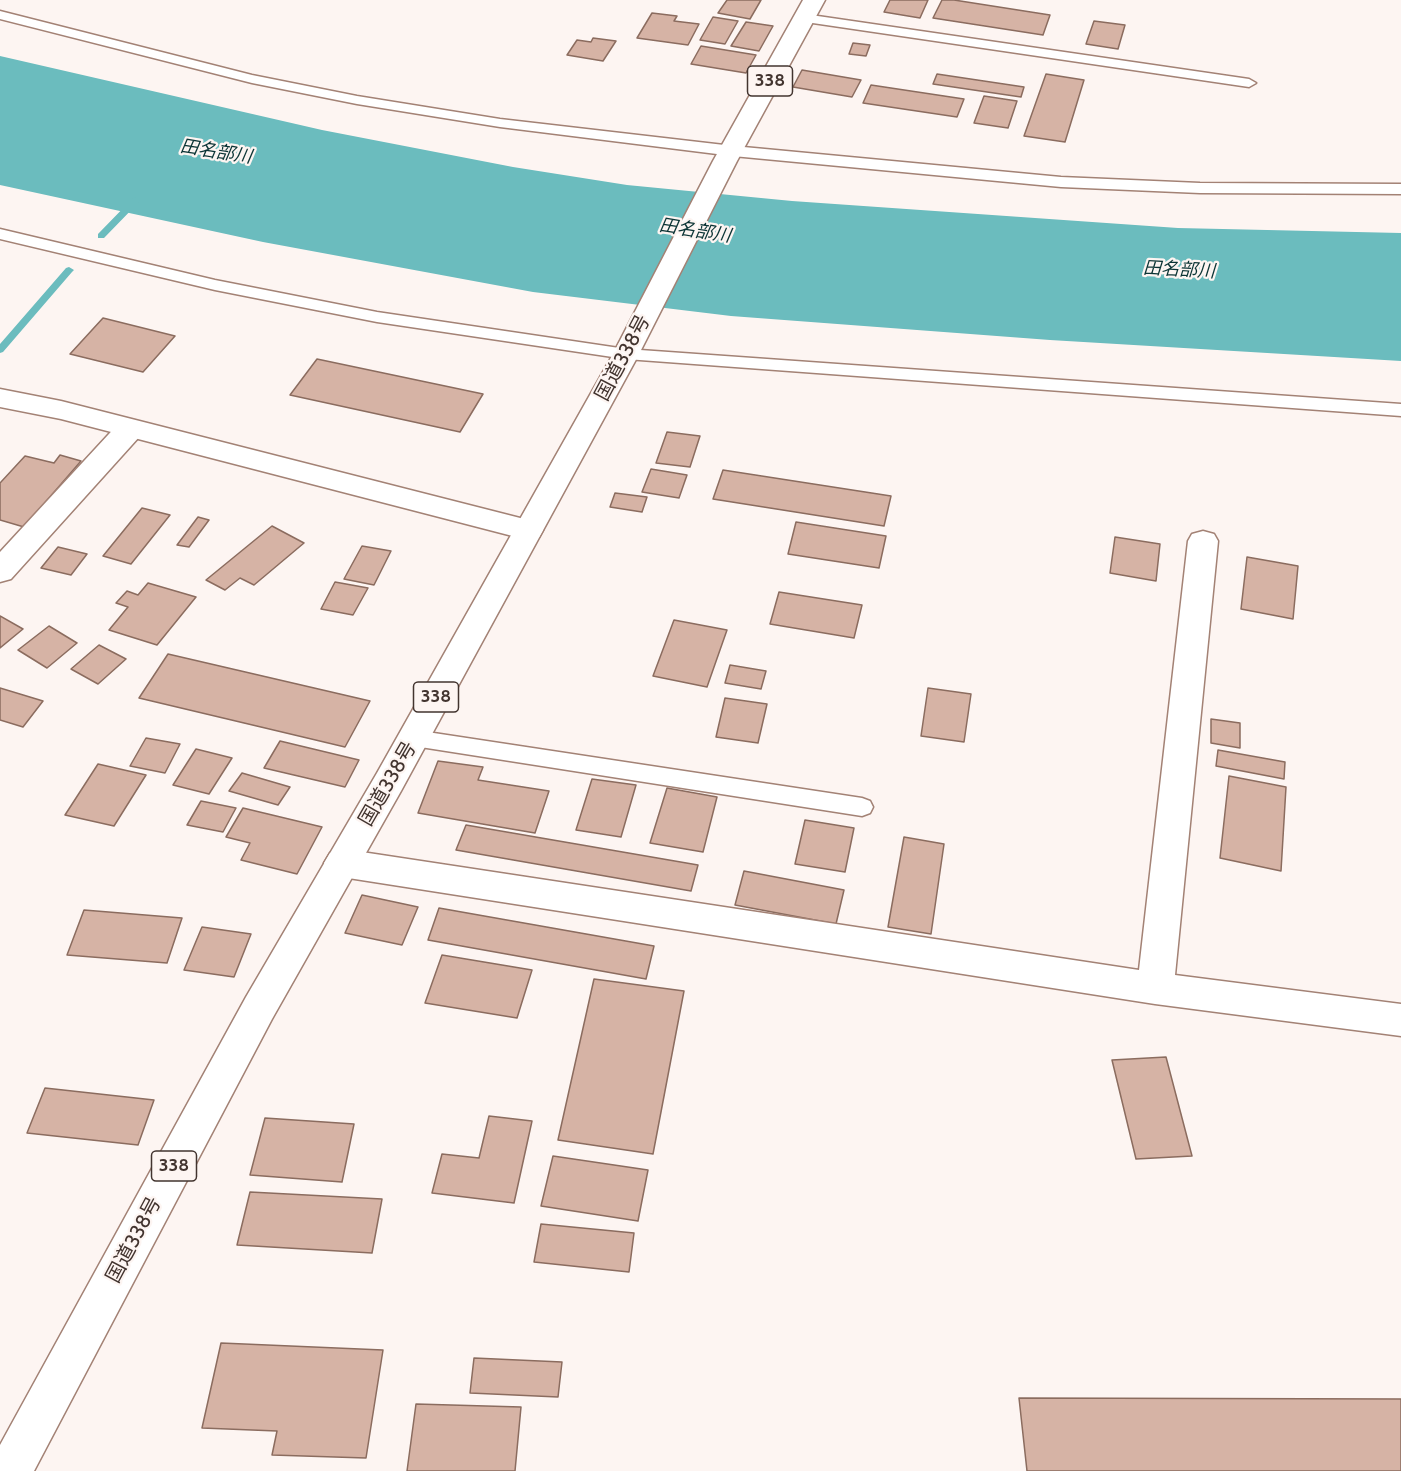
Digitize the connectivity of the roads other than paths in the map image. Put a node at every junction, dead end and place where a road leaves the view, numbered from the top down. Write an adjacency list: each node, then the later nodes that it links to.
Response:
1 (809, 9): 3 (lane); 4 (main road, 国道338号 / 338)
2 (0, 15): 4 (lane)
3 (1249, 83)
4 (729, 156): 5 (lane); 7 (main road, 国道338号 / 338)
5 (1401, 189)
6 (0, 234): 7 (lane)
7 (630, 346): 9 (lane); 11 (main road, 国道338号 / 338)
8 (0, 398): 10 (main road)
9 (1401, 410)
10 (130, 429): 11 (main road); 13 (main road)
11 (528, 530): 14 (main road, 国道338号 / 338)
12 (1203, 541): 17 (main road)
13 (0, 571)
14 (414, 738): 15 (lane); 16 (main road, 国道338号 / 338)
15 (862, 807)
16 (342, 863): 17 (main road); 19 (main road, 国道338号 / 338)
17 (1155, 988): 18 (main road)
18 (1401, 1020)
19 (9, 1471)

